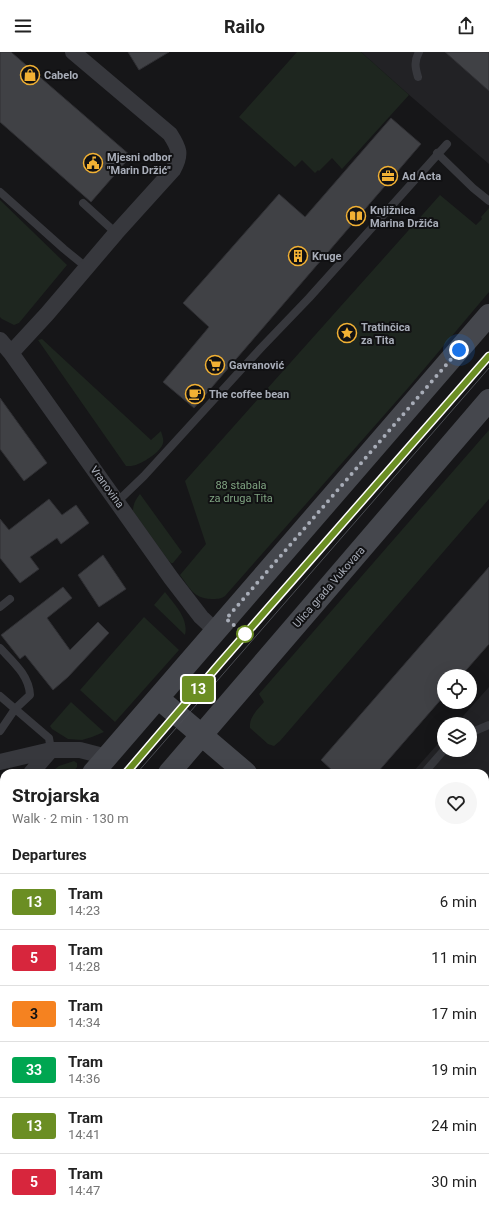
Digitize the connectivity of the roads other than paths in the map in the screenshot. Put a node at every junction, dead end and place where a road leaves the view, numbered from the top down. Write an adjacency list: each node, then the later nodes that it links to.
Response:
1 (73, 52): 9 (street)
2 (419, 52): 3 (lane)
3 (418, 77)
4 (447, 144): 5 (lane)
5 (437, 153): 7 (lane); 15 (lane)
6 (0, 192): 10 (lane)
7 (489, 201)
8 (83, 203): 9 (lane)
9 (116, 233): 10 (street)
10 (86, 267): 13 (street)
11 (489, 315): 18 (main road)
12 (0, 340): 13 (street, Vranovina)
13 (11, 353): 15 (street, Vranovina)
14 (489, 400): 26 (main road, Ulica grada Vukovara)
15 (118, 501): 18 (street, Vranovina)
16 (10, 599): 17 (lane)
17 (0, 607)
18 (216, 631): 21 (main road)
19 (0, 648): 22 (lane)
20 (0, 696): 22 (lane)
21 (158, 698): 26 (main road); 30 (main road)
22 (15, 709): 25 (lane); 27 (lane)
23 (489, 725): 24 (lane)
24 (477, 730)
25 (0, 731)
26 (202, 736): 32 (main road, Ulica grada Vukovara); 33 (main road)
27 (51, 750): 29 (street); 30 (street); 31 (street)
28 (438, 757): 34 (lane)
29 (0, 762)
30 (100, 765)
31 (34, 769)
32 (173, 769)
33 (241, 769)
34 (427, 769)

